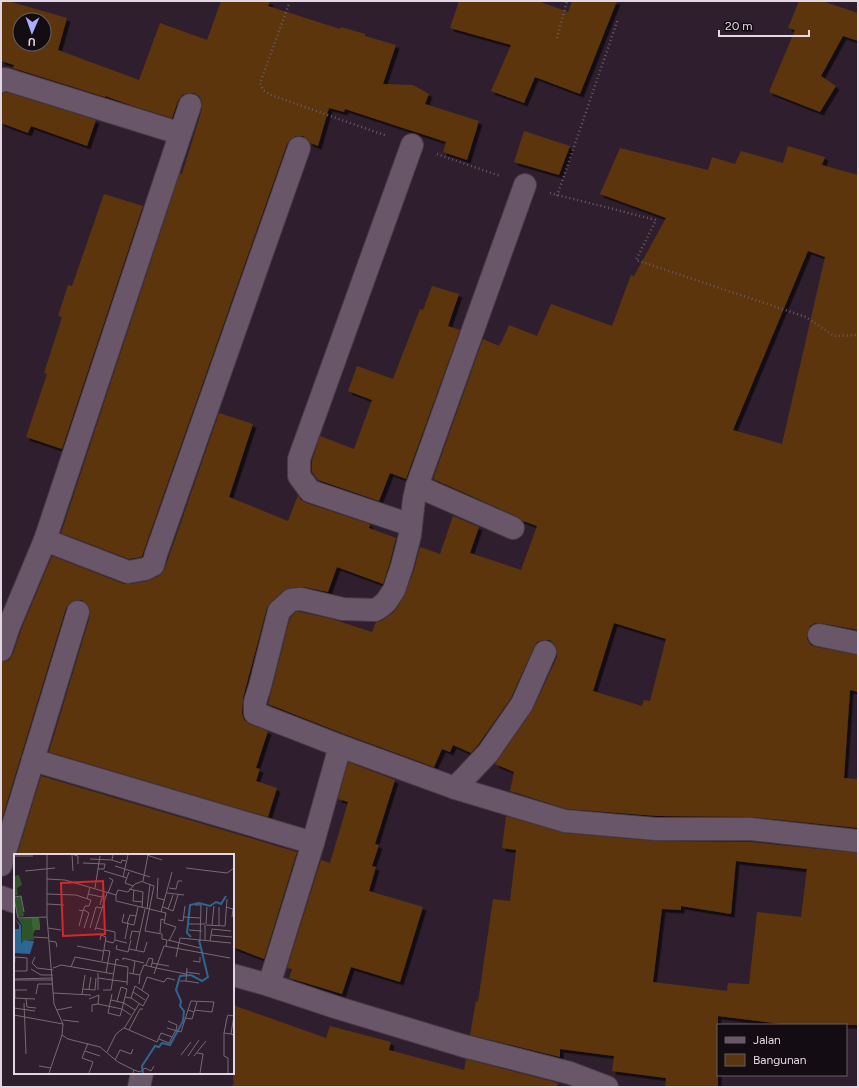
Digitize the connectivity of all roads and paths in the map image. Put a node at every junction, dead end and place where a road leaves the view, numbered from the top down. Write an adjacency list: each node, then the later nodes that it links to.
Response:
1 (290, 1): 8 (path)
2 (567, 1): 4 (path)
3 (618, 19): 11 (path)
4 (557, 38)
5 (1, 81): 7 (street)
6 (190, 105): 16 (street)
7 (169, 130)
8 (412, 144): 10 (path); 14 (street)
9 (299, 148): 16 (street)
10 (524, 185): 11 (path); 13 (street)
11 (557, 196): 12 (path)
12 (858, 335)
13 (417, 486): 14 (street); 15 (street)
14 (411, 525): 22 (street)
15 (512, 528)
16 (45, 540): 20 (street)
17 (78, 612): 23 (street)
18 (819, 635): 19 (street)
19 (858, 643)
20 (1, 650)
21 (545, 652): 24 (street)
22 (340, 746): 24 (street); 26 (street)
23 (33, 760): 26 (street); 27 (street)
24 (454, 788): 25 (street)
25 (858, 841)
26 (313, 843): 31 (street)
27 (1, 865)
28 (1, 897): 29 (street)
29 (14, 902)
30 (234, 975): 31 (street)
31 (269, 984): 34 (street)
32 (142, 1074): 33 (street)
33 (139, 1087)
34 (607, 1087)

